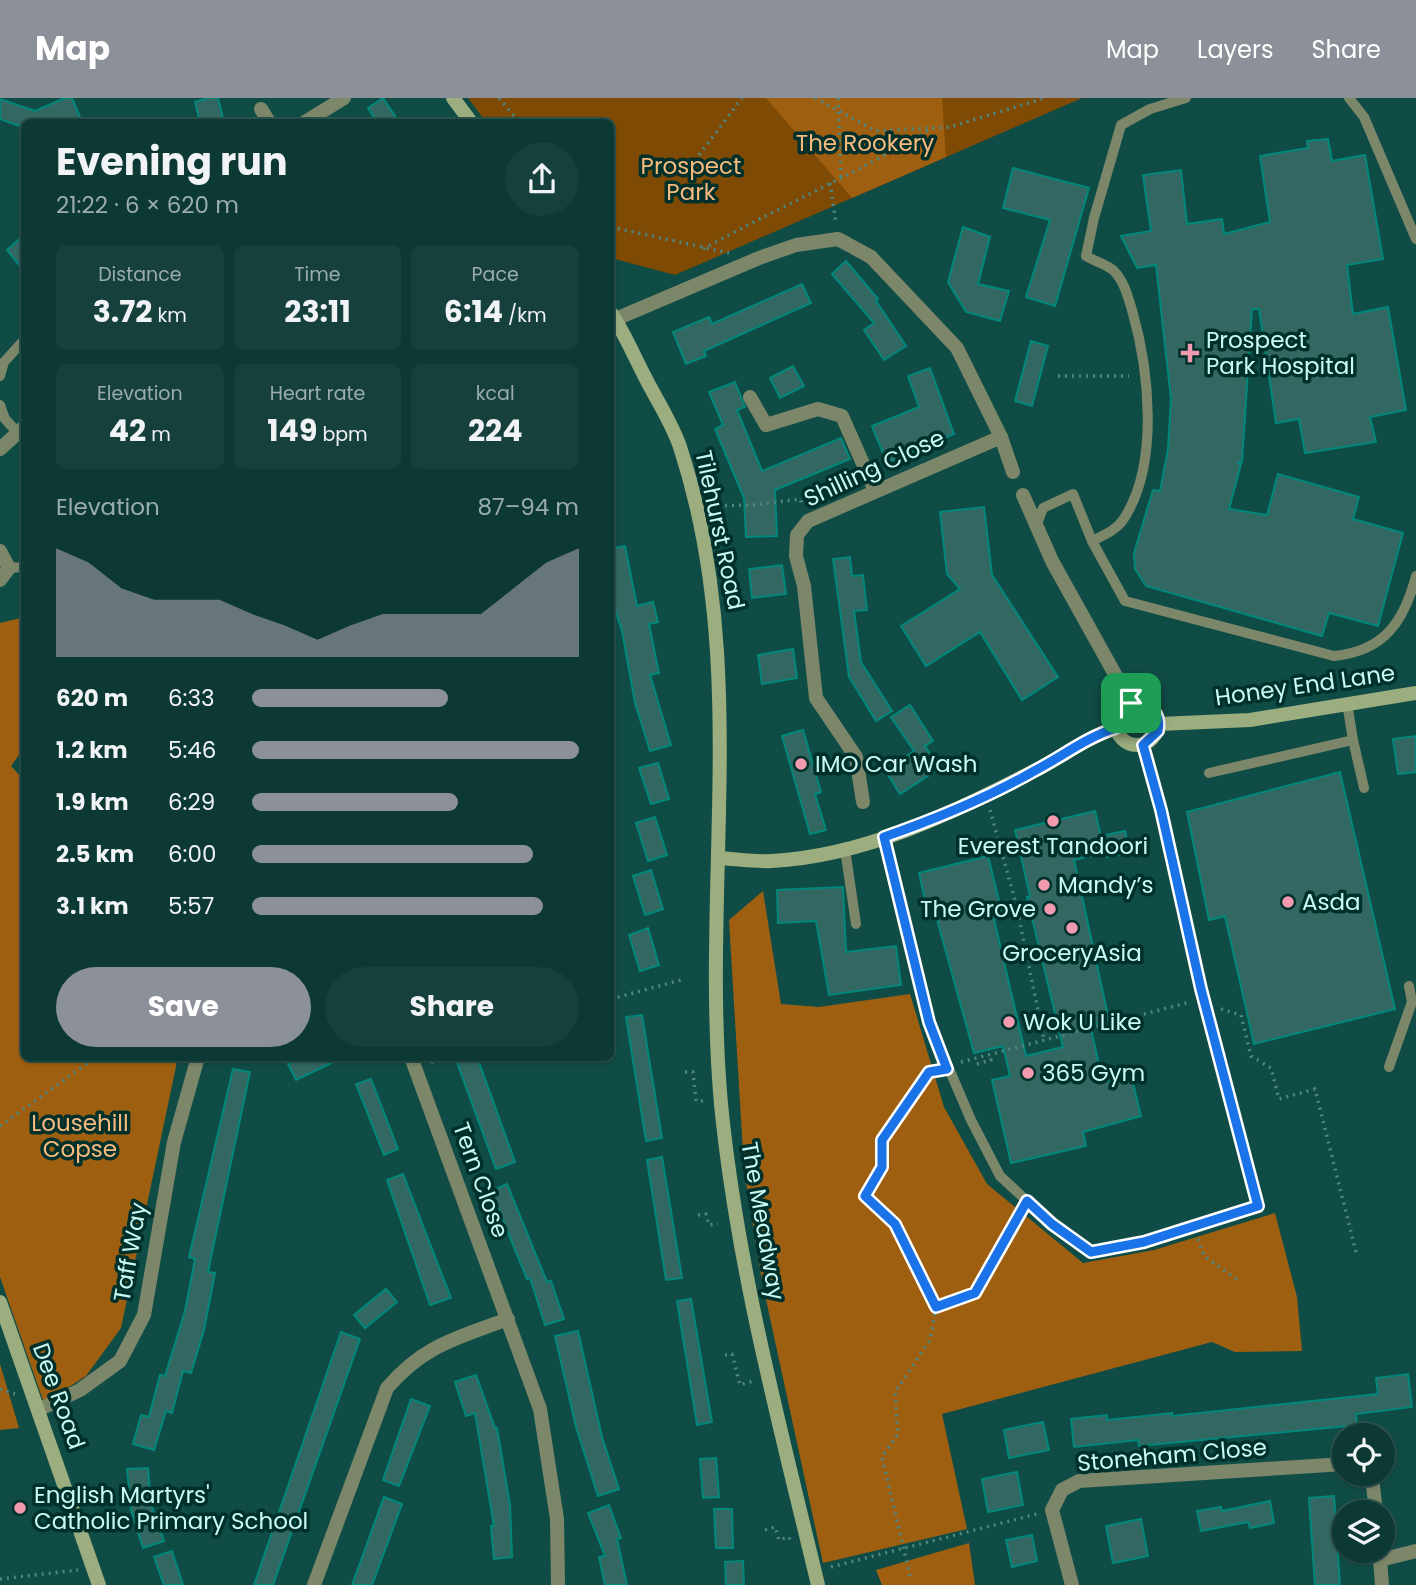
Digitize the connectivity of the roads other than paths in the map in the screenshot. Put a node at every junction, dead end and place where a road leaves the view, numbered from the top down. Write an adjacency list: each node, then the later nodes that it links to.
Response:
1 (344, 98): 7 (street)
2 (453, 98): 8 (street)
3 (1186, 98): 23 (lane)
4 (1349, 98): 9 (lane)
5 (261, 109): 6 (street)
6 (267, 119)
7 (310, 119)
8 (469, 119)
9 (1416, 239)
10 (614, 317): 17 (street)
11 (614, 322): 39 (street, Tilehurst Road)
12 (21, 343): 13 (lane)
13 (0, 376)
14 (750, 397): 20 (street)
15 (0, 405): 16 (lane)
16 (21, 430): 18 (street)
17 (1001, 437): 19 (street); 20 (street, Shilling Close)
18 (0, 449)
19 (1013, 472)
20 (875, 491): 36 (street, Shilling Close)
21 (1023, 495): 22 (street)
22 (1037, 524): 23 (lane); 28 (street)
23 (1092, 541): 26 (lane)
24 (0, 551): 25 (street)
25 (5, 574)
26 (1416, 576)
27 (1416, 693): 29 (street, Honey End Lane)
28 (1131, 703): 30 (street); 31 (street)
29 (1347, 703): 30 (street, Honey End Lane); 32 (lane)
30 (1159, 724): 33 (street)
31 (1116, 728): 33 (street); 37 (street)
32 (1353, 740): 34 (lane); 35 (lane)
33 (1143, 745): 37 (lane)
34 (1209, 773)
35 (1364, 788)
36 (863, 802)
37 (884, 837): 38 (street)
38 (845, 849): 39 (street); 40 (lane)
39 (719, 858): 55 (street, The Meadway)
40 (856, 924)
41 (1409, 986): 44 (lane)
42 (197, 1061): 47 (street, Taff Way)
43 (412, 1061): 46 (street, Tern Close)
44 (1389, 1067)
45 (0, 1302): 47 (street, Dee Road)
46 (508, 1319): 53 (street); 54 (street, Tern Close)
47 (40, 1409): 52 (street, Dee Road)
48 (1332, 1465): 56 (street, Stoneham Close)
49 (1416, 1551): 50 (street)
50 (1395, 1553)
51 (1381, 1563): 57 (street)
52 (99, 1585)
53 (314, 1585)
54 (558, 1585)
55 (818, 1585)
56 (1072, 1585)
57 (1382, 1585)

